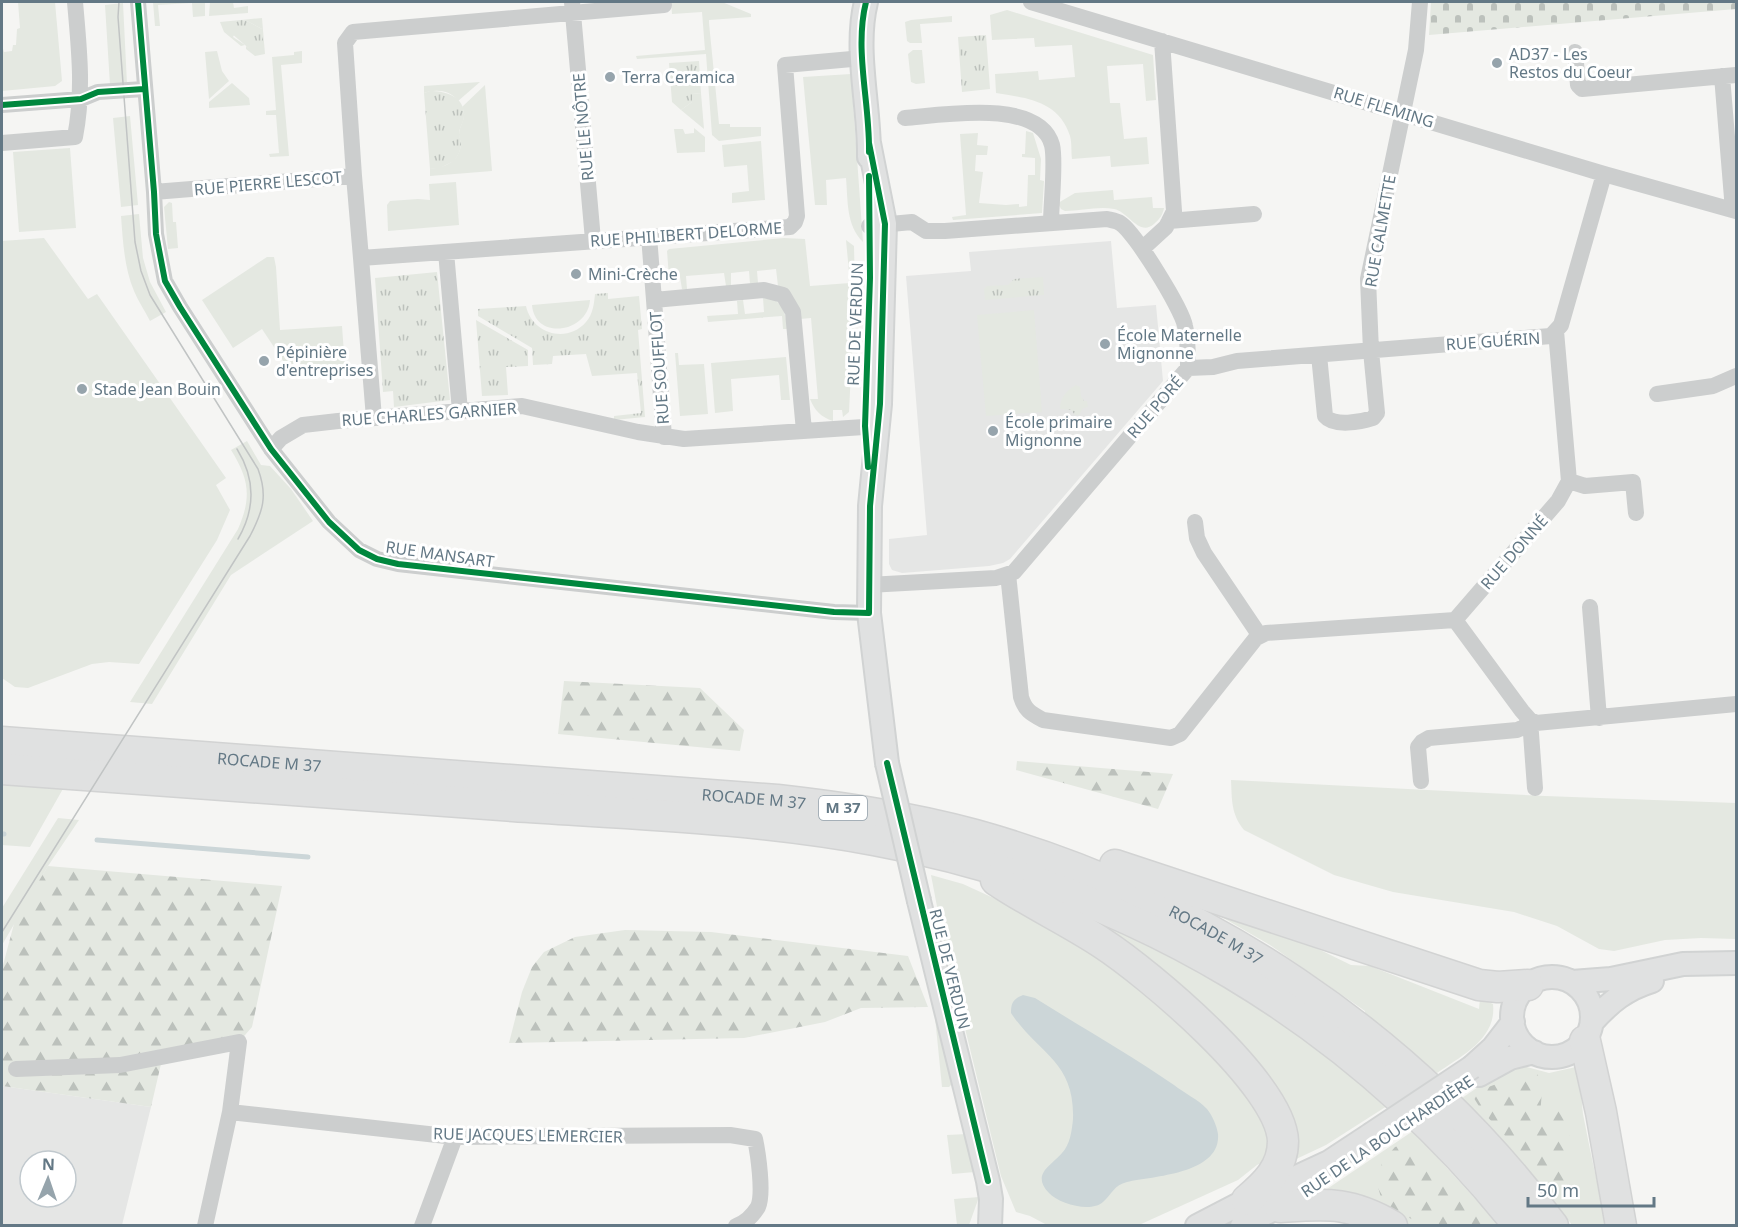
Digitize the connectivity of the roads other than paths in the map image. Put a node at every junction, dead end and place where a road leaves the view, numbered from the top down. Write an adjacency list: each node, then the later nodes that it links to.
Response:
1 (75, 2): 14 (street)
2 (138, 2): 13 (street, RUE MANSART)
3 (866, 2): 11 (main road, RUE DE VERDUN)
4 (880, 2): 11 (main road, RUE DE VERDUN)
5 (1031, 2): 9 (street, RUE FLEMING)
6 (1420, 2): 16 (street, RUE CALMETTE)
7 (664, 5): 8 (street)
8 (572, 8): 20 (street, RUE PIERRE LESCOT); 28 (street, RUE LE NÔTRE)
9 (1162, 41): 16 (street, RUE FLEMING); 24 (street)
10 (1575, 52): 12 (street)
11 (863, 58): 26 (main road, RUE DE VERDUN); 27 (street, RUE PHILIBERT DELORME)
12 (1729, 76): 22 (street)
13 (144, 89): 14 (street); 21 (street, RUE MANSART)
14 (81, 99): 15 (street); 18 (street)
15 (2, 105)
16 (1402, 113): 19 (street, RUE FLEMING); 34 (street, RUE CALMETTE)
17 (905, 118): 25 (street)
18 (2, 143)
19 (1604, 174): 22 (street, RUE FLEMING); 33 (street, RUE GUÉRIN)
20 (354, 176): 21 (street, RUE PIERRE LESCOT); 31 (street)
21 (154, 192): 44 (street, RUE MANSART)
22 (1735, 210)
23 (1254, 214): 24 (street)
24 (1168, 221): 29 (street)
25 (1051, 223): 26 (street, RUE PORÉ); 29 (street, RUE PORÉ)
26 (877, 225): 41 (main road, RUE DE VERDUN)
27 (649, 236): 28 (street, RUE PHILIBERT DELORME); 32 (street, RUE SOUFFLOT)
28 (593, 240): 30 (street, RUE PHILIBERT DELORME)
29 (1142, 249): 36 (street, RUE PORÉ)
30 (446, 252): 31 (street, RUE PHILIBERT DELORME); 39 (street)
31 (361, 258): 40 (street)
32 (654, 300): 42 (street, RUE SOUFFLOT); 43 (street, RUE SOUFFLOT)
33 (1556, 331): 34 (street, RUE GUÉRIN); 45 (street)
34 (1371, 351): 35 (street, RUE GUÉRIN); 35 (street)
35 (1318, 355): 36 (street, RUE GUÉRIN)
36 (1188, 368): 48 (street, RUE PORÉ)
37 (1737, 376): 38 (street)
38 (1657, 394)
39 (460, 411): 40 (street, RUE CHARLES GARNIER); 43 (street, RUE CHARLES GARNIER)
40 (374, 418): 44 (street, RUE CHARLES GARNIER)
41 (872, 426): 42 (street, RUE CHARLES GARNIER); 49 (main road, RUE DE VERDUN)
42 (804, 431): 43 (street, RUE CHARLES GARNIER)
43 (664, 437)
44 (271, 449): 51 (street, RUE MANSART)
45 (1569, 481): 46 (street); 52 (street, RUE DONNÉ)
46 (1636, 513)
47 (1195, 522): 53 (street)
48 (1008, 574): 49 (street); 53 (street)
49 (868, 585): 51 (main road, RUE DE VERDUN)
50 (1590, 607): 55 (street)
51 (869, 613): 75 (main road, RUE DE VERDUN, bridge)
52 (1455, 620): 53 (street); 56 (street)
53 (1260, 636)
54 (1737, 704): 55 (street)
55 (1599, 718): 56 (street)
56 (1530, 720): 59 (street); 60 (street)
57 (2, 742): 61 (highway, ROCADE M 37 / M 37)
58 (2, 769): 62 (highway, ROCADE M 37 / M 37)
59 (1421, 781)
60 (1535, 788)
61 (1013, 846): 66 (highway); 86 (highway, ROCADE M 37 / M 37)
62 (966, 860): 77 (highway); 85 (highway, ROCADE M 37 / M 37)
63 (1737, 963): 65 (main road)
64 (1737, 973): 68 (main road)
65 (1572, 982): 66 (main road); 68 (main road)
66 (1527, 985): 67 (main road)
67 (1513, 1022): 69 (main road); 71 (main road, RUE DE LA BOUCHARDIÈRE)
68 (1588, 1031): 69 (main road); 87 (highway)
69 (1534, 1052): 71 (main road, RUE DE LA BOUCHARDIÈRE)
70 (16, 1069): 72 (street)
71 (1476, 1071): 74 (main road, RUE DE LA BOUCHARDIÈRE)
72 (230, 1112): 73 (street, RUE JACQUES LEMERCIER); 78 (street)
73 (455, 1137): 79 (street); 80 (street, RUE JACQUES LEMERCIER)
74 (1375, 1139): 76 (main road, RUE DE LA BOUCHARDIÈRE); 77 (main road, RUE DE LA BOUCHARDIÈRE)
75 (991, 1199): 81 (main road, RUE DE VERDUN); 82 (main road, RUE DE VERDUN)
76 (1280, 1206): 77 (main road, RUE DE LA BOUCHARDIÈRE); 84 (highway)
77 (1244, 1213): 83 (main road, RUE DE LA BOUCHARDIÈRE)
78 (205, 1226)
79 (422, 1226)
80 (736, 1226)
81 (990, 1226)
82 (1006, 1226)
83 (1197, 1226)
84 (1392, 1226)
85 (1520, 1226)
86 (1553, 1226)
87 (1621, 1226)

